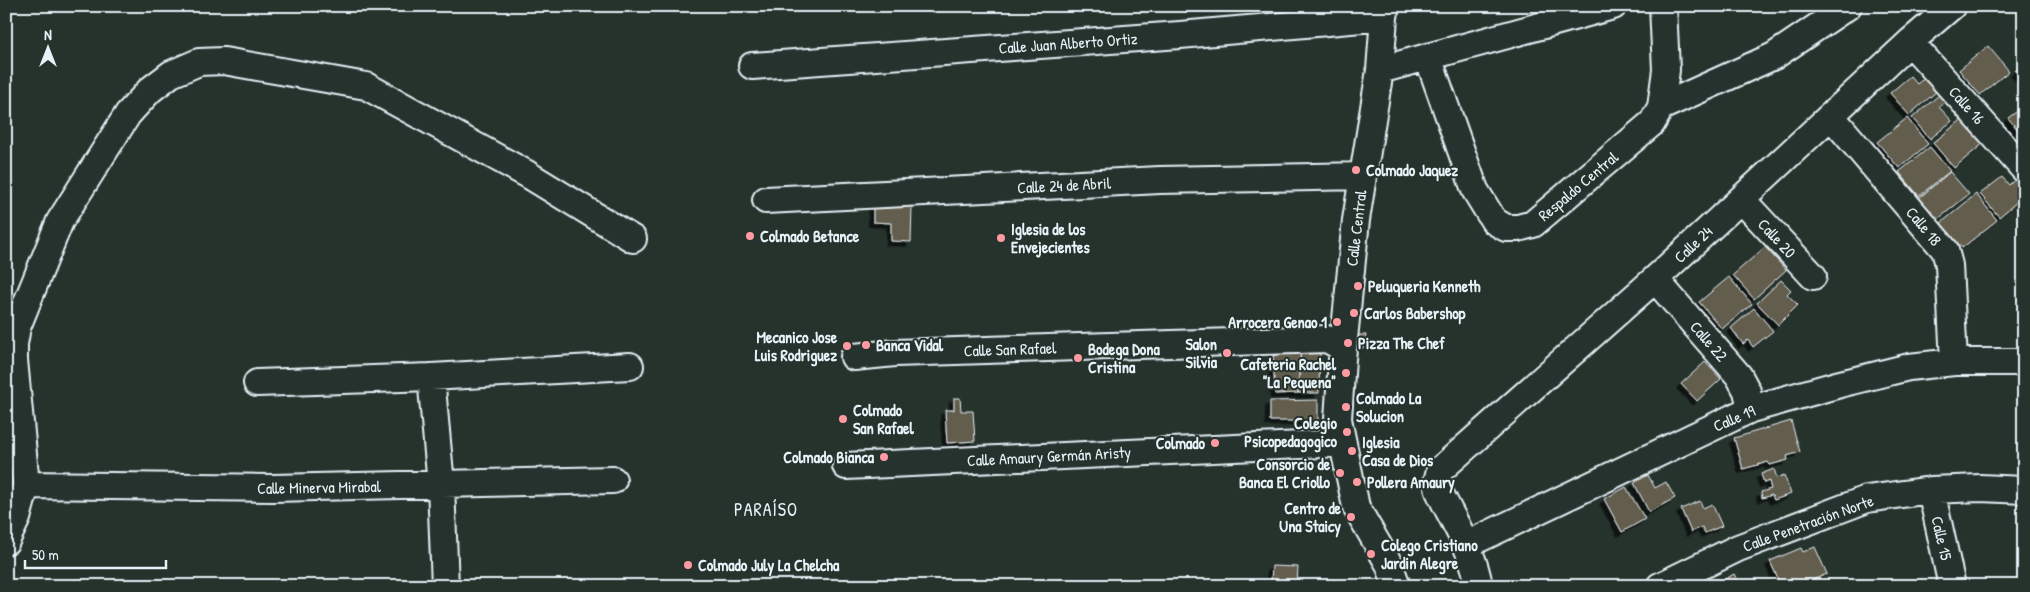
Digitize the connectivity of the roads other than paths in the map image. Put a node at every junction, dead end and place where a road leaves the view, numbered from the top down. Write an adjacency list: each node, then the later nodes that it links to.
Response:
1 (1613, 6): 7 (street)
2 (1663, 6): 10 (street, Respaldo Central)
3 (1848, 6): 10 (street)
4 (1952, 6): 6 (street, Calle 24)
5 (1385, 11): 8 (street, Calle Juan Alberto Ortiz); 9 (street, Calle Central)
6 (1910, 42): 11 (street, Calle 24); 12 (street, Calle 16)
7 (1428, 58): 9 (street); 10 (street, Respaldo Central)
8 (752, 66)
9 (1380, 70): 13 (street, Calle Central)
10 (1661, 107)
11 (1831, 116): 15 (street, Calle 24); 21 (street, Calle 18)
12 (2024, 169)
13 (1363, 176): 14 (street, Calle 24 de Abril); 19 (street, Calle Central)
14 (766, 200)
15 (1741, 200): 17 (street, Calle 20); 18 (street, Calle 24)
16 (633, 239): 30 (street)
17 (1813, 276)
18 (1655, 280): 26 (street, Calle 22); 35 (street, Calle 24)
19 (1343, 348): 20 (street, Calle San Rafael); 27 (street, Calle Central)
20 (854, 357)
21 (1954, 362): 22 (street, Calle 19); 26 (street, Calle 19)
22 (2024, 362)
23 (630, 366): 24 (street)
24 (432, 377): 25 (street); 31 (street)
25 (258, 383)
26 (1750, 409): 35 (street, Calle 19)
27 (1343, 443): 28 (street, Calle Amaury Germán Aristy); 37 (street, Calle Central)
28 (846, 466)
29 (613, 480): 31 (street, Calle Minerva Mirabal)
30 (26, 485): 31 (street, Calle Minerva Mirabal); 34 (street)
31 (441, 485): 36 (street)
32 (1931, 490): 33 (street, Calle Penetración Norte); 39 (street, Calle Penetración Norte); 40 (street, Calle 15)
33 (2024, 490)
34 (6, 541)
35 (1466, 545): 38 (street)
36 (445, 586)
37 (1397, 586)
38 (1479, 586)
39 (1660, 586)
40 (1952, 586)

